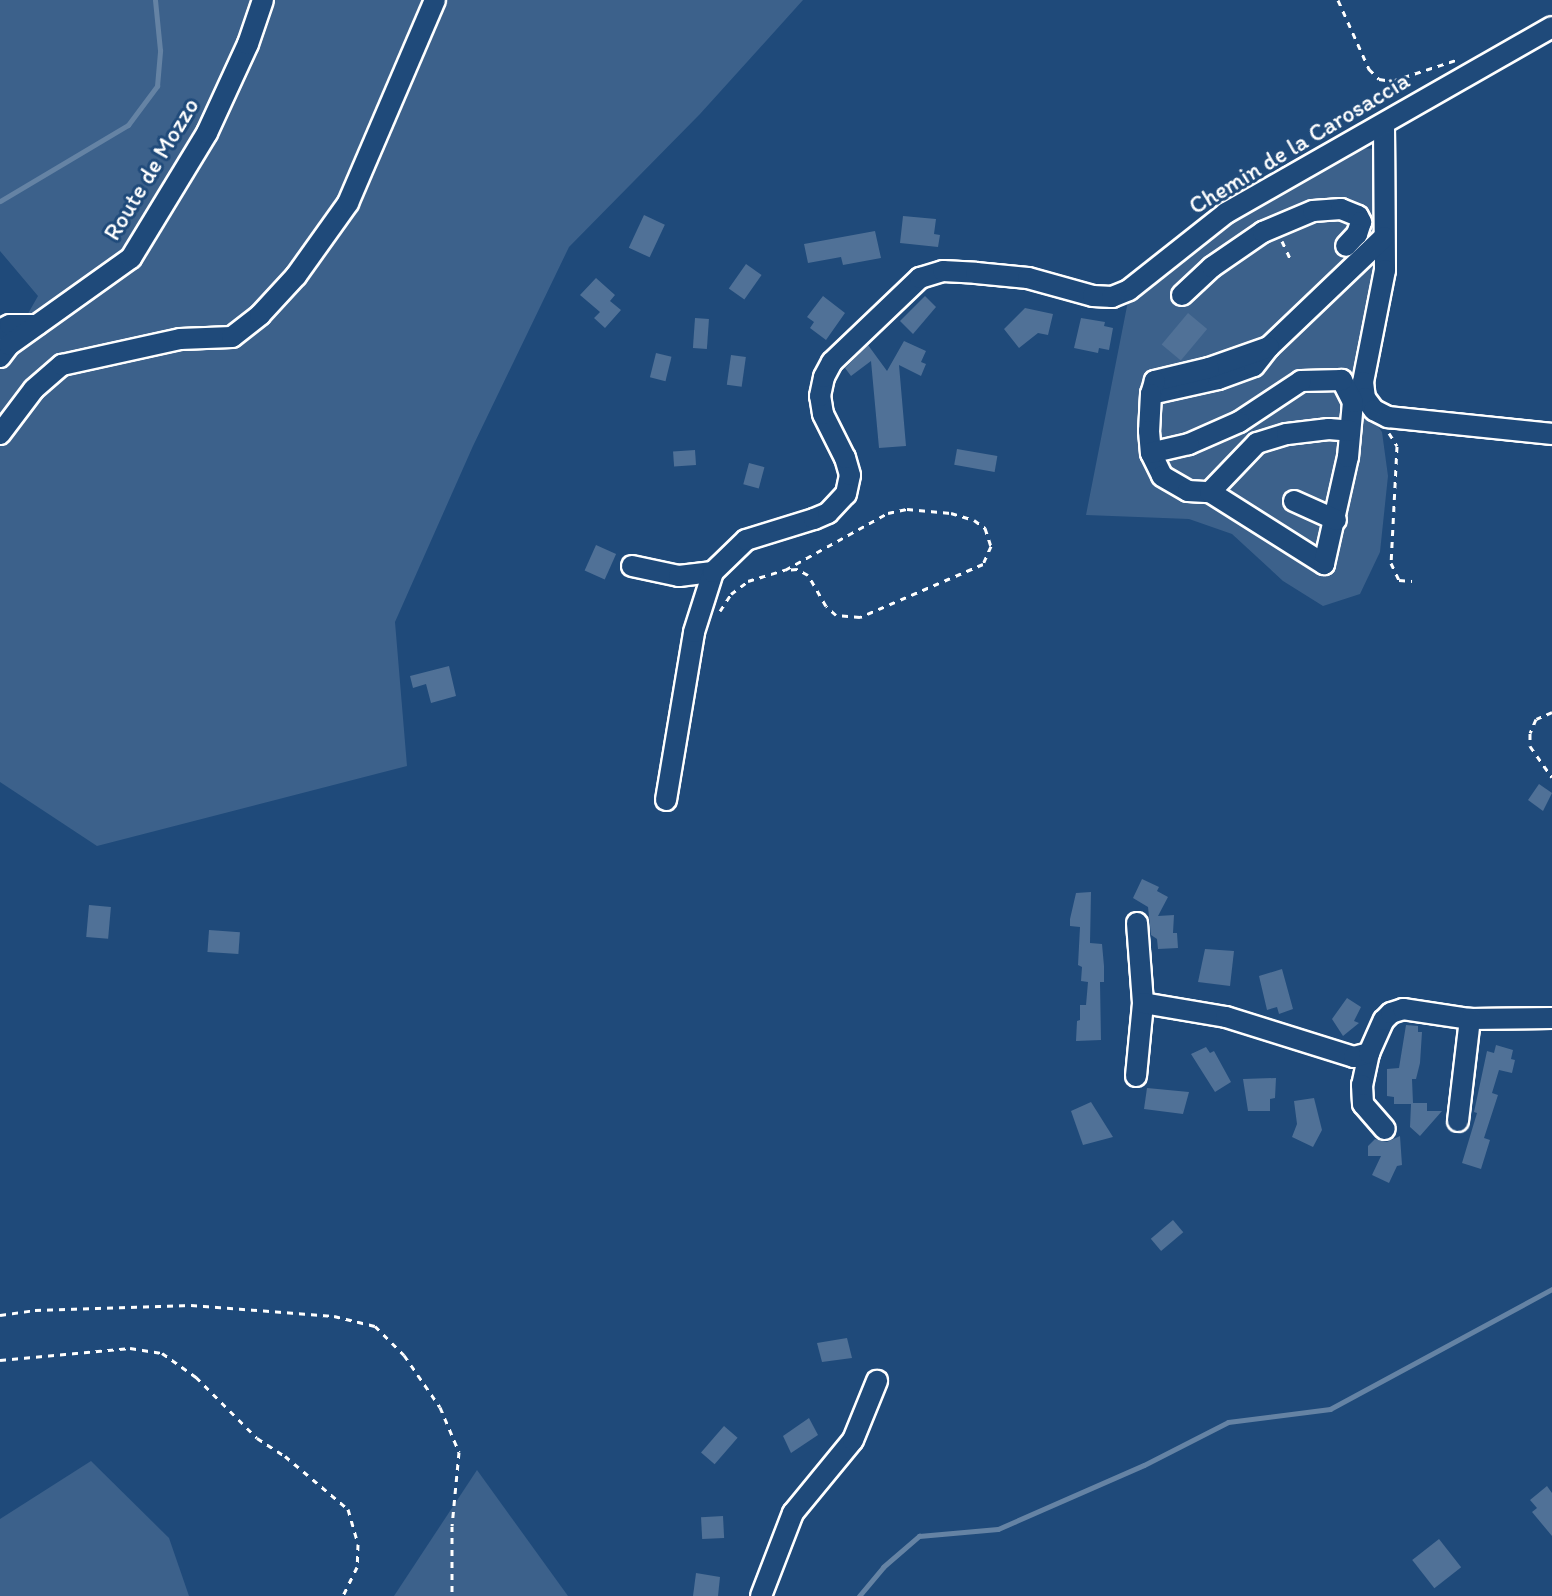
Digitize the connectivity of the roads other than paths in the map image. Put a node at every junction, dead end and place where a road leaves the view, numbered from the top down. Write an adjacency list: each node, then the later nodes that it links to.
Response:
1 (263, 0): 8 (street, Route de Mozzo)
2 (435, 0): 12 (street)
3 (1552, 27): 4 (street, Chemin de la Carosaccia)
4 (1384, 125): 5 (street); 19 (street, Chemin de la Carosaccia)
5 (1384, 237): 13 (street); 14 (street)
6 (1346, 246): 7 (street)
7 (1182, 295)
8 (37, 325): 9 (street); 10 (street, Route de Mozzo)
9 (0, 330)
10 (0, 357)
11 (1350, 431): 14 (street); 15 (street); 17 (street)
12 (0, 434)
13 (1552, 434)
14 (1151, 453): 15 (street)
15 (1210, 492): 17 (street)
16 (1294, 501): 17 (street)
17 (1336, 520)
18 (632, 566): 19 (street)
19 (713, 572): 20 (street, Chemin de la Carosaccia)
20 (666, 800)
21 (1137, 923): 22 (street)
22 (1143, 1003): 25 (street); 26 (street)
23 (1552, 1018): 24 (street)
24 (1470, 1019): 25 (street); 27 (street)
25 (1369, 1053): 28 (street)
26 (1136, 1076)
27 (1458, 1121)
28 (1385, 1129)
29 (877, 1381): 30 (street)
30 (761, 1596)

